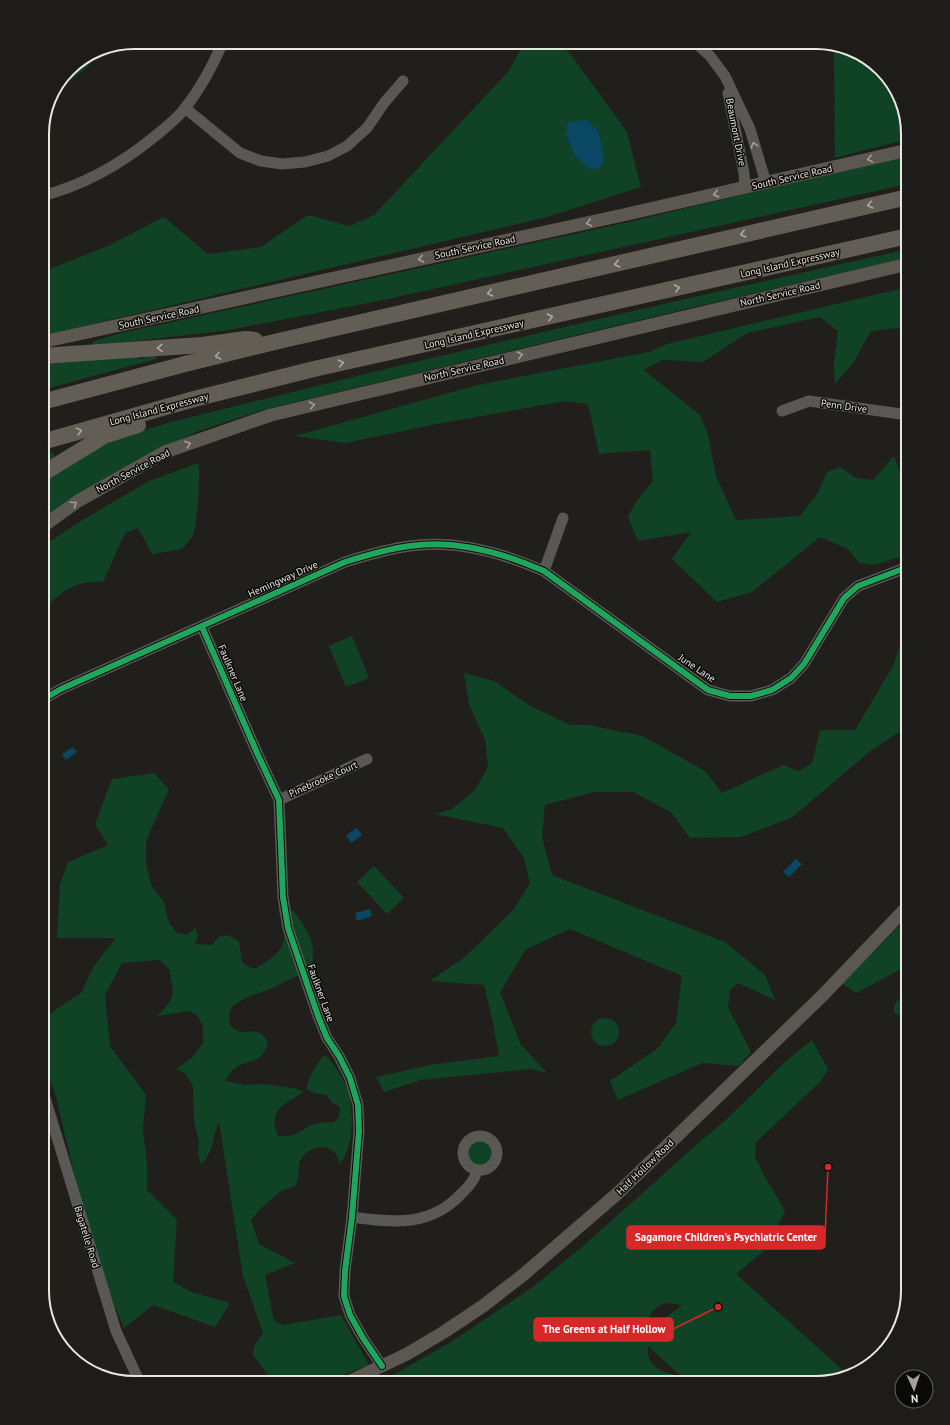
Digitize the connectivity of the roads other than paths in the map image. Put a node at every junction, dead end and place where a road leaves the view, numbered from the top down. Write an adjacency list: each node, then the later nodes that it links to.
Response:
1 (220, 49): 5 (street)
2 (702, 49): 3 (street, Beaumont Drive)
3 (725, 76): 7 (street, Beaumont Drive, one-way to 3); 8 (street, Beaumont Drive)
4 (403, 81): 5 (street)
5 (185, 108): 9 (street)
6 (901, 152): 7 (main road, South Service Road, one-way to 7)
7 (766, 183): 8 (main road, South Service Road)
8 (745, 187): 13 (main road, South Service Road, one-way to 13)
9 (49, 194)
10 (901, 199): 14 (highway, one-way to 14)
11 (901, 238): 16 (highway, Long Island Expressway, one-way to 11)
12 (901, 266): 23 (main road, North Service Road, one-way to 12)
13 (49, 340)
14 (283, 340): 15 (highway, one-way to 15); 17 (highway, one-way to 17)
15 (49, 356)
16 (314, 369): 20 (highway, Long Island Expressway, one-way to 16); 21 (highway)
17 (49, 400)
18 (782, 411): 19 (street, Penn Drive)
19 (901, 414)
20 (49, 440)
21 (49, 470)
22 (562, 518): 25 (street)
23 (49, 522)
24 (901, 569): 25 (street, June Lane)
25 (544, 571): 26 (street, Hemingway Drive)
26 (202, 627): 27 (street, Hemingway Drive); 29 (street, Faulkner Lane)
27 (49, 696)
28 (367, 759): 29 (street, Pinebrooke Court)
29 (279, 800): 33 (street, Faulkner Lane)
30 (901, 913): 34 (main road, Half Hollow Road)
31 (49, 1111): 35 (street, Bagatelle Road)
32 (477, 1170): 33 (street)
33 (352, 1217): 34 (street, Faulkner Lane)
34 (382, 1366): 36 (main road, Half Hollow Road)
35 (137, 1376)
36 (361, 1376)

